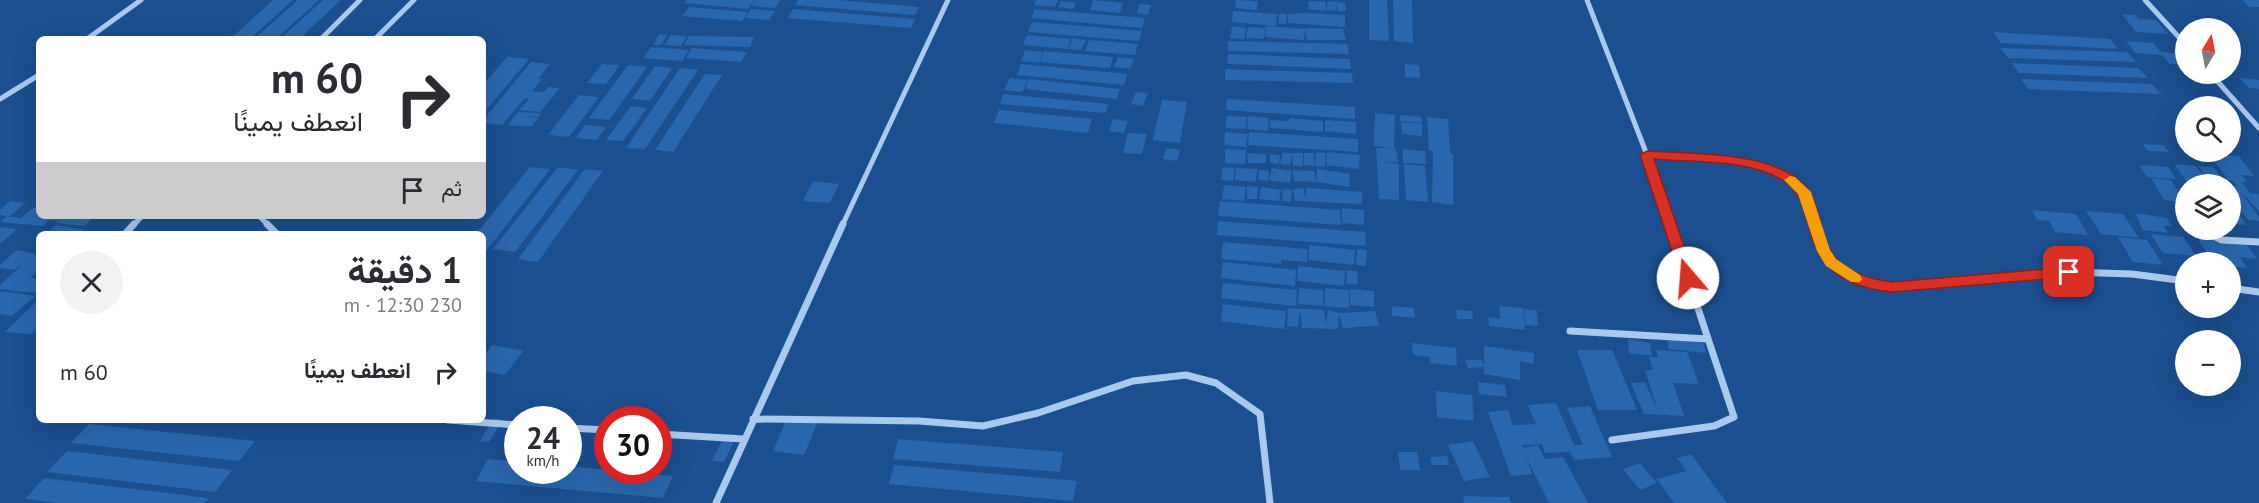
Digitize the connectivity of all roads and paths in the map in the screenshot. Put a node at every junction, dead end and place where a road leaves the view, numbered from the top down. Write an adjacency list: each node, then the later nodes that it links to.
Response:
1 (141, 0): 8 (street)
2 (360, 0): 9 (street)
3 (414, 0): 10 (street)
4 (948, 0): 27 (street)
5 (1587, 0): 15 (street)
6 (2145, 0): 7 (street)
7 (2175, 33)
8 (91, 36)
9 (324, 36)
10 (378, 36)
11 (36, 77): 13 (street)
12 (2220, 84): 14 (street)
13 (0, 99)
14 (2259, 129)
15 (1647, 155): 22 (street); 26 (street)
16 (139, 219): 18 (street)
17 (262, 219): 19 (street)
18 (127, 231)
19 (274, 231)
20 (2220, 240): 21 (street)
21 (2259, 242)
22 (2175, 280)
23 (2241, 290): 24 (street)
24 (2259, 292)
25 (1570, 331): 26 (street)
26 (1708, 339): 32 (street)
27 (753, 419): 31 (street); 34 (street)
28 (486, 423): 29 (street)
29 (504, 424)
30 (672, 435): 31 (street)
31 (744, 439): 33 (street)
32 (1612, 440)
33 (716, 503)
34 (1270, 503)

